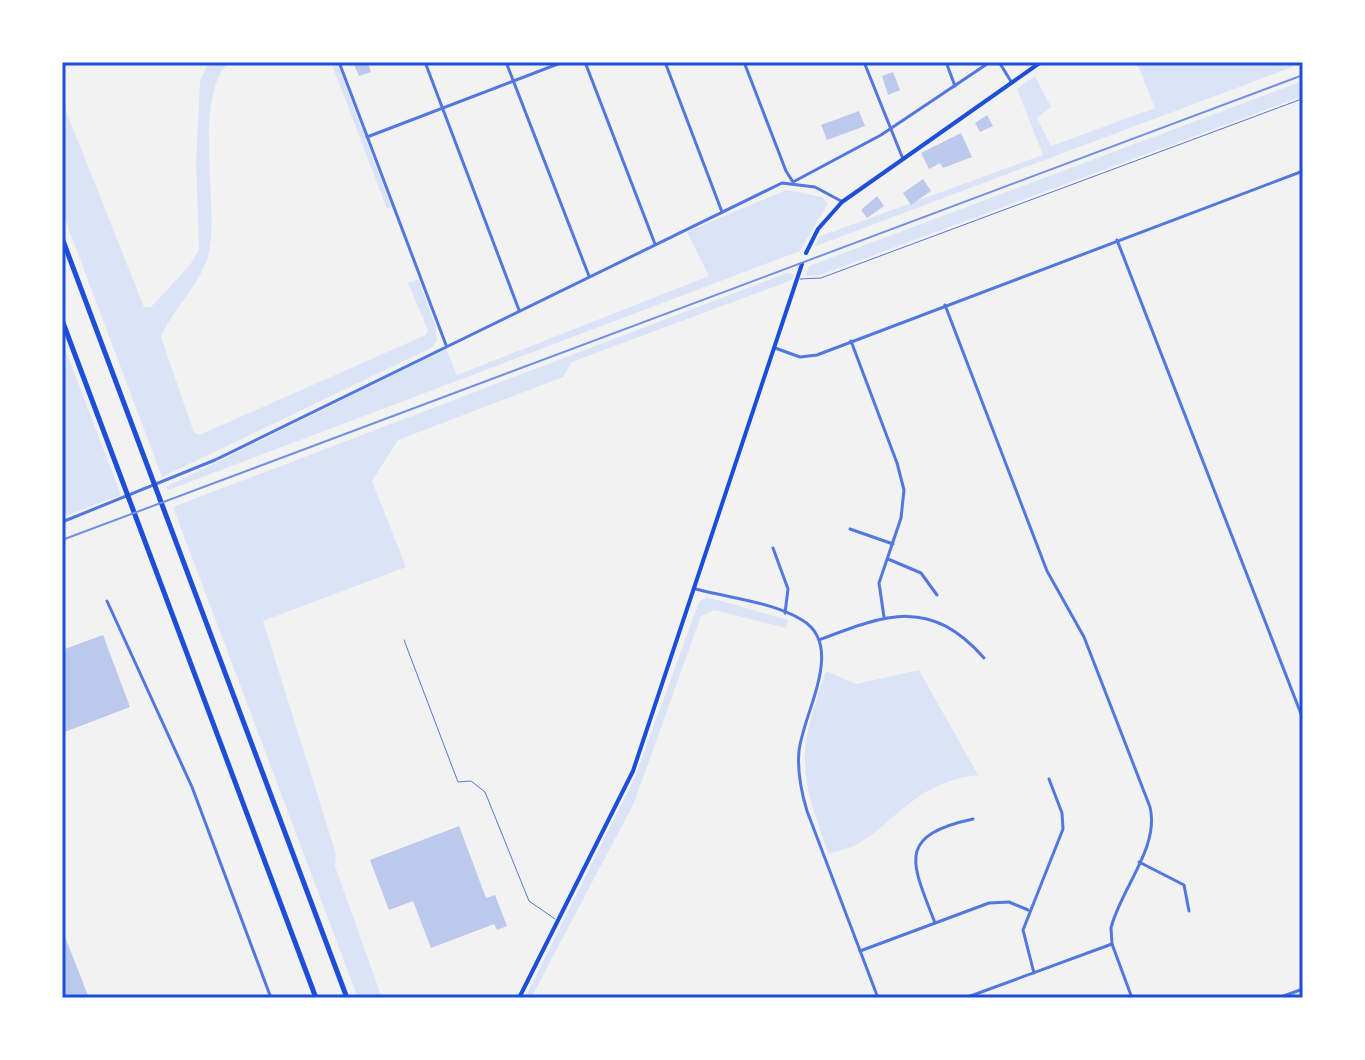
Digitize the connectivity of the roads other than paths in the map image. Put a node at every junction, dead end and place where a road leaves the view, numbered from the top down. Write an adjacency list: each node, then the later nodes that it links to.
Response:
1 (339, 62): 19 (street)
2 (425, 62): 17 (street)
3 (506, 62): 13 (street)
4 (563, 62): 13 (street)
5 (585, 62): 27 (street)
6 (665, 62): 24 (street)
7 (744, 62): 22 (street)
8 (864, 62): 18 (street)
9 (946, 62): 15 (street)
10 (990, 62): 15 (street)
11 (999, 62): 14 (street)
12 (1041, 62): 14 (main road)
13 (513, 81): 17 (street); 30 (street)
14 (1012, 83): 20 (main road)
15 (955, 86): 18 (street)
16 (1302, 100): 31 (lane)
17 (443, 108): 19 (street); 33 (street)
18 (891, 129): 20 (street); 22 (street)
19 (367, 137): 36 (street)
20 (903, 159): 23 (main road)
21 (1303, 171): 26 (street)
22 (793, 182): 23 (street); 24 (street)
23 (842, 202): 28 (main road)
24 (722, 212): 27 (street)
25 (62, 238): 65 (highway)
26 (1117, 240): 32 (street); 51 (street)
27 (655, 244): 30 (street)
28 (806, 253)
29 (802, 264): 31 (main road)
30 (589, 276): 33 (street)
31 (797, 279): 37 (main road)
32 (945, 305): 35 (street); 54 (street)
33 (519, 310): 36 (street)
34 (62, 320): 64 (highway)
35 (851, 341): 37 (street); 40 (street)
36 (446, 345): 38 (street)
37 (775, 348): 43 (main road)
38 (62, 522)
39 (850, 529): 40 (street)
40 (893, 544): 42 (street)
41 (773, 548): 46 (street)
42 (888, 559): 44 (street); 47 (street)
43 (696, 589): 46 (street); 57 (main road)
44 (937, 595)
45 (107, 601): 63 (street)
46 (785, 613): 49 (street)
47 (884, 617): 49 (street); 50 (street)
48 (404, 640): 57 (lane)
49 (819, 640): 60 (street)
50 (984, 658)
51 (1303, 719)
52 (1049, 779): 55 (street)
53 (973, 819): 58 (street)
54 (1139, 862): 56 (street); 59 (street)
55 (1028, 910): 58 (street); 61 (street)
56 (1189, 911)
57 (557, 920): 66 (main road)
58 (935, 923): 60 (street)
59 (1112, 944): 61 (street); 69 (street)
60 (860, 951): 67 (street)
61 (1034, 973): 68 (street)
62 (1303, 989): 70 (street)
63 (271, 998)
64 (316, 998)
65 (347, 998)
66 (519, 998)
67 (878, 998)
68 (965, 998)
69 (1132, 998)
70 (1278, 998)

